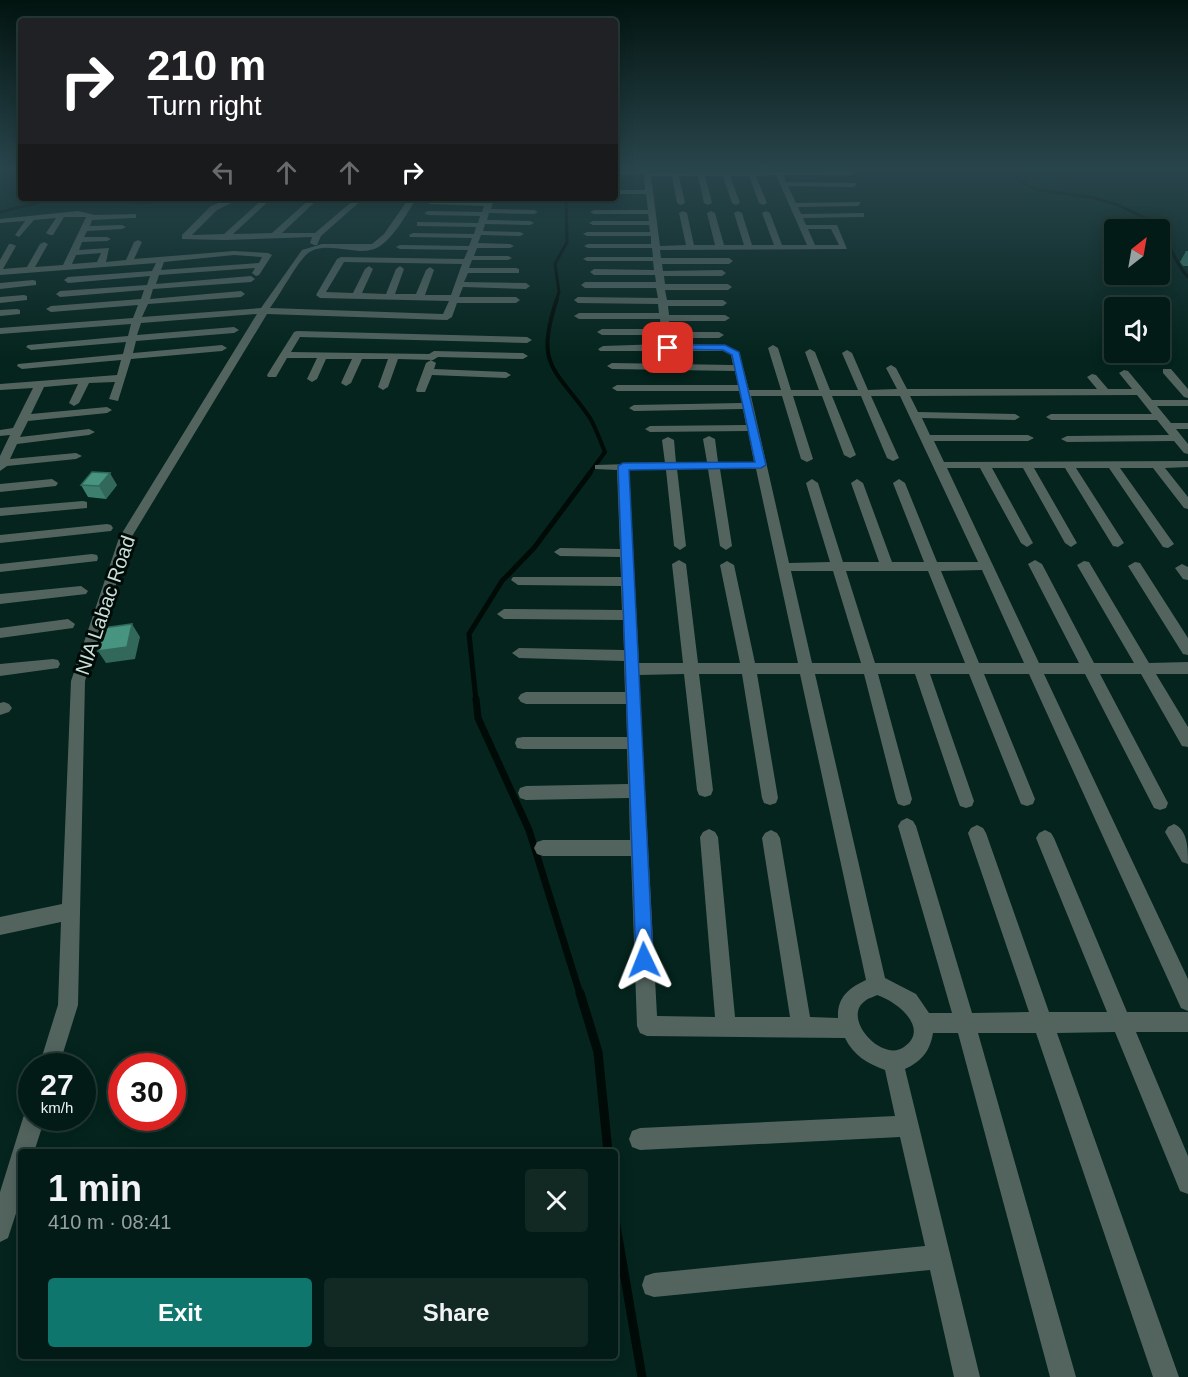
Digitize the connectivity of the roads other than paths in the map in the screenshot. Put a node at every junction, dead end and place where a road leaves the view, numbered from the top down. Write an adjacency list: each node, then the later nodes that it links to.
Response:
1 (22, 231): 27 (street)
2 (84, 231): 33 (street)
3 (191, 231): 31 (street)
4 (231, 231): 31 (street)
5 (279, 231): 28 (street)
6 (321, 231): 29 (street)
7 (390, 231): 44 (street)
8 (462, 231): 30 (street)
9 (473, 231): 39 (street)
10 (473, 231): 74 (street)
11 (479, 231): 67 (street)
12 (480, 231): 47 (street)
13 (480, 231): 60 (street)
14 (481, 231): 37 (street)
15 (492, 231): 25 (street)
16 (647, 231): 26 (street)
17 (652, 231): 38 (street)
18 (653, 231): 45 (street); 48 (street); 50 (street); 61 (street); 63 (street); 68 (street); 72 (street); 83 (street)
19 (687, 231): 45 (street)
20 (716, 231): 40 (street)
21 (744, 231): 41 (street)
22 (773, 231): 42 (street)
23 (805, 231): 43 (street)
24 (836, 231): 43 (street)
25 (520, 234)
26 (587, 234)
27 (19, 235)
28 (275, 235): 29 (street); 31 (street)
29 (317, 235): 44 (street, NIA Labac Road)
30 (413, 235)
31 (224, 238)
32 (107, 239): 33 (street)
33 (80, 240): 46 (street)
34 (138, 242): 51 (street)
35 (44, 244): 55 (street)
36 (12, 246): 58 (street)
37 (510, 246)
38 (588, 246)
39 (400, 247)
40 (720, 247): 41 (street); 45 (street)
41 (749, 247): 42 (street)
42 (779, 247): 43 (street)
43 (812, 247)
44 (311, 248): 86 (street, NIA Labac Road)
45 (690, 248)
46 (74, 253): 52 (street); 54 (street)
47 (508, 258)
48 (587, 259)
49 (161, 260): 51 (street); 53 (street); 62 (street)
50 (729, 261)
51 (129, 262): 52 (street)
52 (101, 264): 54 (street)
53 (261, 265): 62 (street); 64 (street)
54 (67, 266): 55 (street)
55 (30, 269): 58 (street)
56 (369, 269): 74 (street)
57 (399, 269): 75 (street)
58 (0, 270)
59 (430, 270): 77 (street)
60 (516, 272)
61 (594, 272)
62 (156, 273): 65 (street); 71 (street)
63 (722, 273)
64 (251, 279): 71 (street); 82 (street)
65 (68, 280)
66 (33, 283): 69 (street)
67 (459, 284): 70 (street); 78 (street)
68 (585, 285)
69 (0, 286)
70 (526, 286)
71 (150, 287): 73 (street); 82 (street)
72 (728, 287)
73 (60, 294)
74 (356, 296): 75 (street)
75 (388, 297): 77 (street)
76 (24, 298): 79 (street)
77 (419, 298): 78 (street)
78 (454, 299): 80 (street); 90 (street)
79 (0, 300)
80 (516, 300)
81 (578, 300): 83 (street)
82 (144, 301): 85 (street); 93 (street)
83 (662, 302): 84 (street); 91 (street)
84 (723, 303)
85 (51, 309)
86 (264, 311): 90 (street); 93 (street); 259 (street, NIA Labac Road)
87 (17, 312): 88 (street)
88 (0, 313)
89 (579, 316): 91 (street)
90 (447, 317): 98 (street)
91 (664, 317): 92 (street); 99 (street)
92 (725, 318)
93 (137, 319): 95 (street); 100 (street)
94 (234, 330): 100 (street)
95 (0, 331)
96 (602, 332): 99 (street)
97 (719, 335): 99 (street)
98 (440, 338): 101 (street); 108 (street); 111 (street)
99 (667, 338): 105 (street); 117 (street)
100 (132, 339): 102 (street); 109 (street)
101 (527, 340)
102 (31, 347)
103 (222, 348): 109 (street)
104 (773, 348): 136 (street)
105 (603, 349)
106 (810, 352): 137 (street)
107 (847, 353): 138 (street)
108 (284, 355): 110 (street); 122 (street)
109 (127, 356): 115 (street); 125 (street)
110 (323, 356): 113 (street); 126 (street)
111 (434, 356): 112 (street); 114 (street); 120 (street)
112 (523, 356)
113 (358, 357): 114 (street); 128 (street)
114 (394, 357): 131 (street)
115 (22, 366)
116 (612, 366): 117 (street)
117 (739, 368): 134 (street)
118 (891, 368): 139 (street)
119 (1167, 371): 141 (street)
120 (428, 372): 123 (street); 133 (street)
121 (1124, 373): 140 (street)
122 (272, 375)
123 (506, 375)
124 (1092, 377): 135 (street)
125 (121, 378): 127 (street); 142 (street)
126 (312, 379)
127 (85, 381): 129 (street); 143 (street)
128 (346, 383)
129 (40, 384): 130 (street); 152 (street)
130 (0, 387)
131 (383, 387)
132 (617, 388): 134 (street)
133 (421, 390)
134 (744, 391): 136 (street); 146 (street)
135 (1105, 392): 139 (street); 140 (street)
136 (788, 393): 137 (street); 170 (street)
137 (827, 393): 138 (street); 167 (street)
138 (865, 393): 139 (street); 169 (street)
139 (904, 393): 149 (street)
140 (1140, 393): 144 (street)
141 (1188, 395)
142 (114, 399)
143 (74, 403)
144 (1149, 403): 145 (street); 153 (street)
145 (1188, 404)
146 (748, 406): 147 (street); 155 (street)
147 (634, 408)
148 (107, 410): 152 (street)
149 (915, 415): 150 (street); 160 (street)
150 (1015, 417)
151 (1051, 417): 153 (street)
152 (24, 418): 159 (street)
153 (1164, 422): 154 (street); 162 (street)
154 (1188, 426)
155 (752, 428): 156 (street); 176 (street)
156 (650, 429)
157 (89, 432): 159 (street)
158 (0, 433): 159 (street)
159 (16, 436): 180 (street)
160 (927, 438): 161 (street); 177 (street)
161 (1029, 438)
162 (1177, 438): 163 (street); 166 (street)
163 (1067, 439)
164 (668, 440): 182 (street)
165 (709, 440): 175 (street)
166 (1188, 451)
167 (849, 455)
168 (76, 456): 180 (street)
169 (893, 458)
170 (807, 459)
171 (1068, 464): 172 (street); 179 (street); 196 (street)
172 (1112, 464): 173 (street); 197 (street)
173 (1156, 464): 174 (street); 190 (street)
174 (1188, 464)
175 (714, 465): 176 (street); 182 (street); 199 (street)
176 (761, 465): 210 (street)
177 (940, 465): 178 (street); 208 (street)
178 (984, 465): 179 (street); 194 (street)
179 (1026, 465): 195 (street)
180 (1, 466)
181 (623, 466): 182 (street); 183 (street); 201 (street)
182 (671, 466): 198 (street)
183 (599, 467)
184 (52, 483): 188 (street)
185 (812, 483): 211 (street)
186 (857, 483): 212 (street)
187 (899, 483): 207 (street)
188 (0, 488)
189 (83, 505): 191 (street)
190 (1188, 506)
191 (0, 512)
192 (107, 528): 193 (street)
193 (0, 539)
194 (1027, 543)
195 (1071, 543)
196 (1118, 543)
197 (1168, 543)
198 (680, 546)
199 (726, 546)
200 (560, 552): 201 (street)
201 (627, 553): 215 (street)
202 (92, 558): 213 (street)
203 (679, 564): 227 (street)
204 (1035, 564): 231 (street)
205 (727, 565): 234 (street)
206 (1084, 565): 232 (street)
207 (934, 566): 208 (street); 212 (street); 229 (street)
208 (988, 566): 230 (street)
209 (1135, 566): 222 (street)
210 (783, 567): 211 (street); 235 (street)
211 (838, 567): 212 (street); 236 (street)
212 (887, 567)
213 (0, 568)
214 (518, 579): 215 (street)
215 (628, 582): 219 (street)
216 (81, 591): 217 (street)
217 (0, 599)
218 (504, 614): 219 (street)
219 (630, 615): 224 (street)
220 (68, 624): 221 (street)
221 (0, 633)
222 (1188, 650)
223 (519, 653): 224 (street)
224 (632, 663): 227 (street); 238 (street)
225 (53, 664): 233 (street)
226 (1188, 668): 232 (street)
227 (692, 669): 234 (street); 242 (street)
228 (921, 669): 229 (street); 236 (street); 248 (street)
229 (975, 669): 230 (street); 246 (street)
230 (1036, 669): 231 (street); 262 (street)
231 (1092, 669): 232 (street); 249 (street)
232 (1145, 669): 239 (street)
233 (0, 670)
234 (749, 670): 235 (street); 245 (street)
235 (807, 670): 236 (street); 261 (street)
236 (870, 670): 247 (street)
237 (526, 698): 238 (street)
238 (633, 698): 241 (street)
239 (1188, 741)
240 (523, 743): 241 (street)
241 (635, 743): 243 (street)
242 (705, 790)
243 (637, 791): 244 (street); 257 (street)
244 (526, 793)
245 (770, 798)
246 (1027, 799)
247 (904, 800)
248 (966, 801)
249 (1160, 803)
250 (907, 826): 266 (street)
251 (1174, 832): 258 (street)
252 (977, 833): 267 (street)
253 (709, 837): 268 (street)
254 (771, 838): 269 (street)
255 (1045, 838): 263 (street)
256 (543, 848): 257 (street)
257 (639, 848): 268 (street)
258 (1188, 856)
259 (70, 911): 260 (street); 271 (street, NIA Labac Road)
260 (0, 926)
261 (877, 985): 265 (street); 270 (street)
262 (1188, 1001)
263 (1121, 1022): 264 (street); 267 (street); 278 (street)
264 (1188, 1022)
265 (922, 1023): 266 (street); 272 (street)
266 (965, 1023): 267 (street); 283 (street)
267 (1044, 1023): 284 (street)
268 (726, 1027): 269 (street)
269 (802, 1028): 270 (street)
270 (849, 1028): 272 (street)
271 (53, 1053)
272 (893, 1061): 273 (street)
273 (908, 1126): 275 (street); 280 (street)
274 (30, 1131): 276 (street)
275 (640, 1139)
276 (25, 1149)
277 (18, 1170): 279 (street)
278 (1188, 1183)
279 (0, 1230)
280 (939, 1257): 281 (street); 282 (street)
281 (654, 1285)
282 (967, 1377)
283 (1063, 1377)
284 (1166, 1377)

